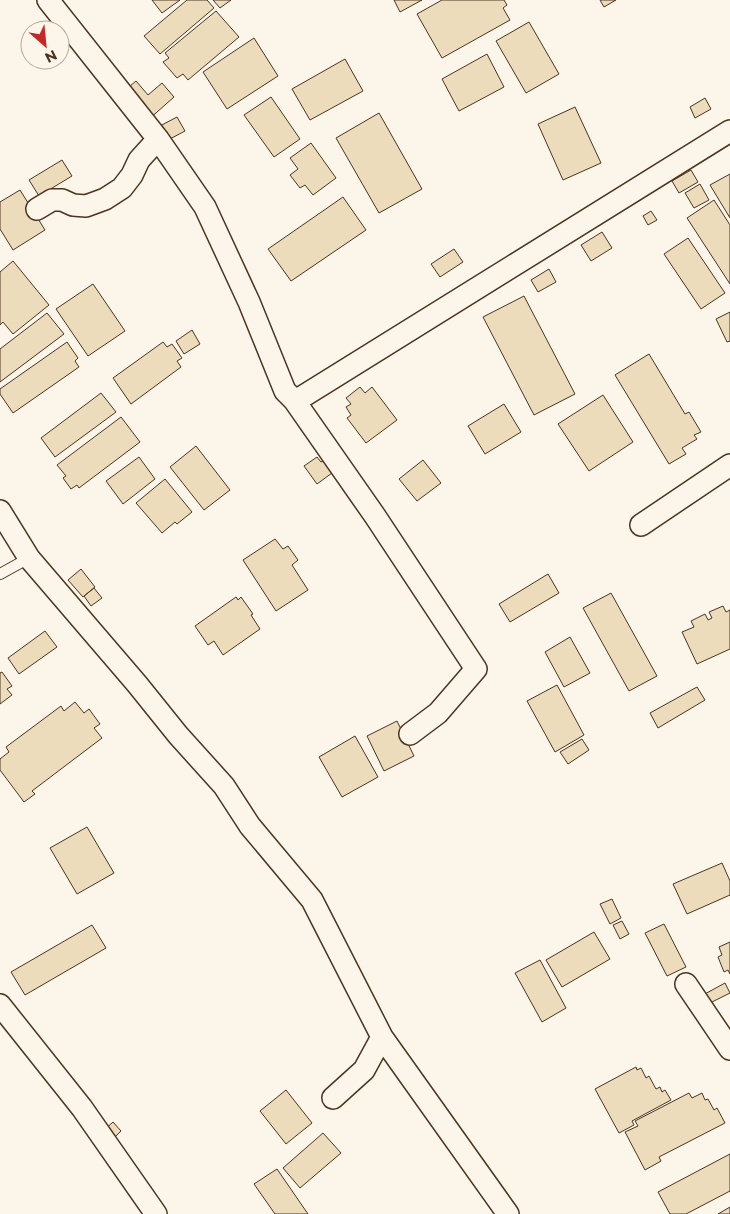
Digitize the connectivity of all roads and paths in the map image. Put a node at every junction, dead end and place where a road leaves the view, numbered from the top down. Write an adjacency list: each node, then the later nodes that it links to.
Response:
1 (48, 0): 3 (street)
2 (730, 131): 5 (street)
3 (158, 139): 4 (street); 5 (street)
4 (37, 209)
5 (294, 400): 11 (street)
6 (730, 465): 8 (street)
7 (0, 511): 9 (street)
8 (641, 525)
9 (29, 558): 10 (lane); 14 (street)
10 (0, 574)
11 (410, 734)
12 (686, 984): 15 (street)
13 (0, 1005): 17 (street)
14 (382, 1037): 16 (street); 18 (street)
15 (730, 1049)
16 (334, 1098)
17 (156, 1214)
18 (508, 1214)

